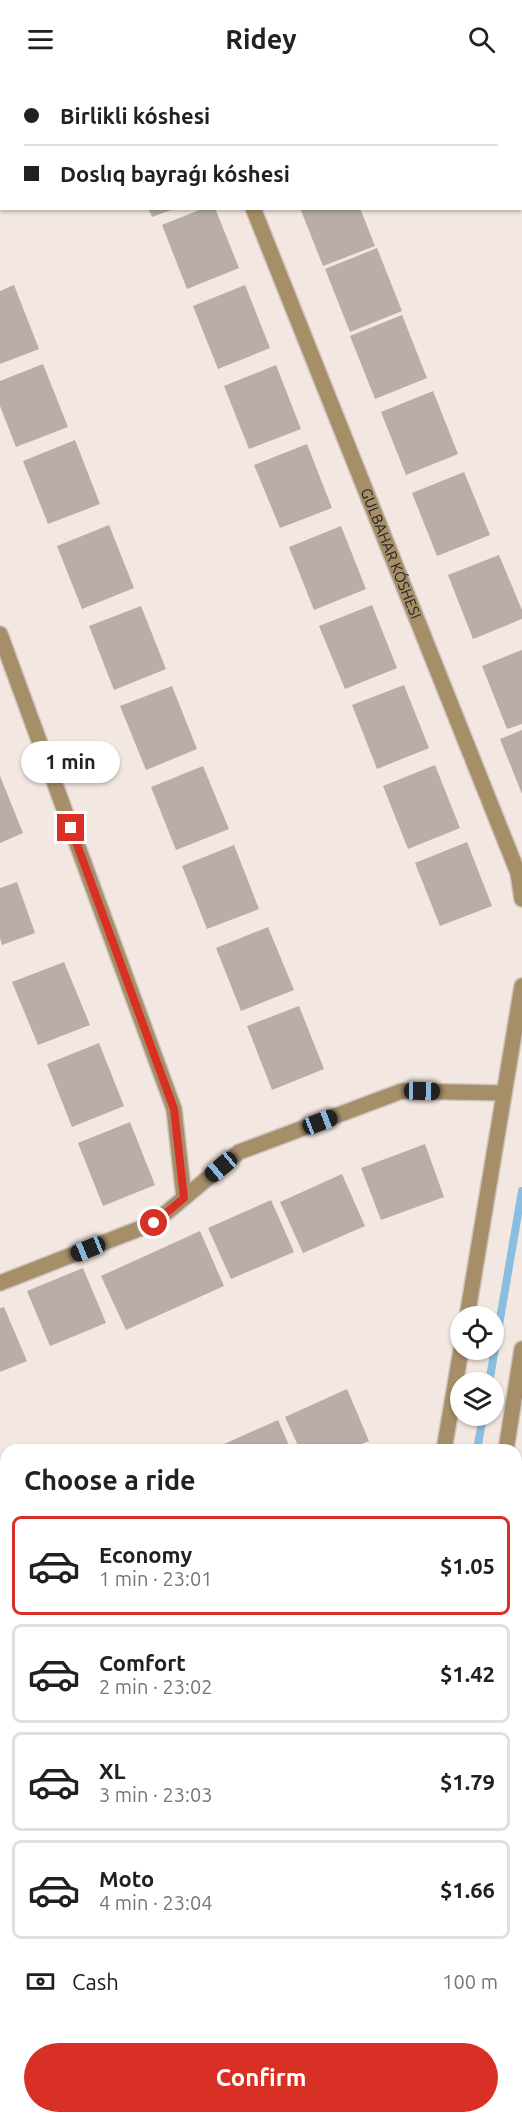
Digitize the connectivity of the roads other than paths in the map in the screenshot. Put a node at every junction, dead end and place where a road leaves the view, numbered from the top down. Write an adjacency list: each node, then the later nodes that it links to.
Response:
1 (254, 210): 3 (street, GULBAHAR KÓSHESI)
2 (0, 634): 6 (street)
3 (522, 899)
4 (522, 986): 5 (street)
5 (504, 1093): 6 (street); 8 (street)
6 (184, 1198): 7 (street)
7 (0, 1283)
8 (469, 1306)
9 (522, 1349): 12 (street)
10 (459, 1360): 11 (street)
11 (445, 1444)
12 (507, 1444)

